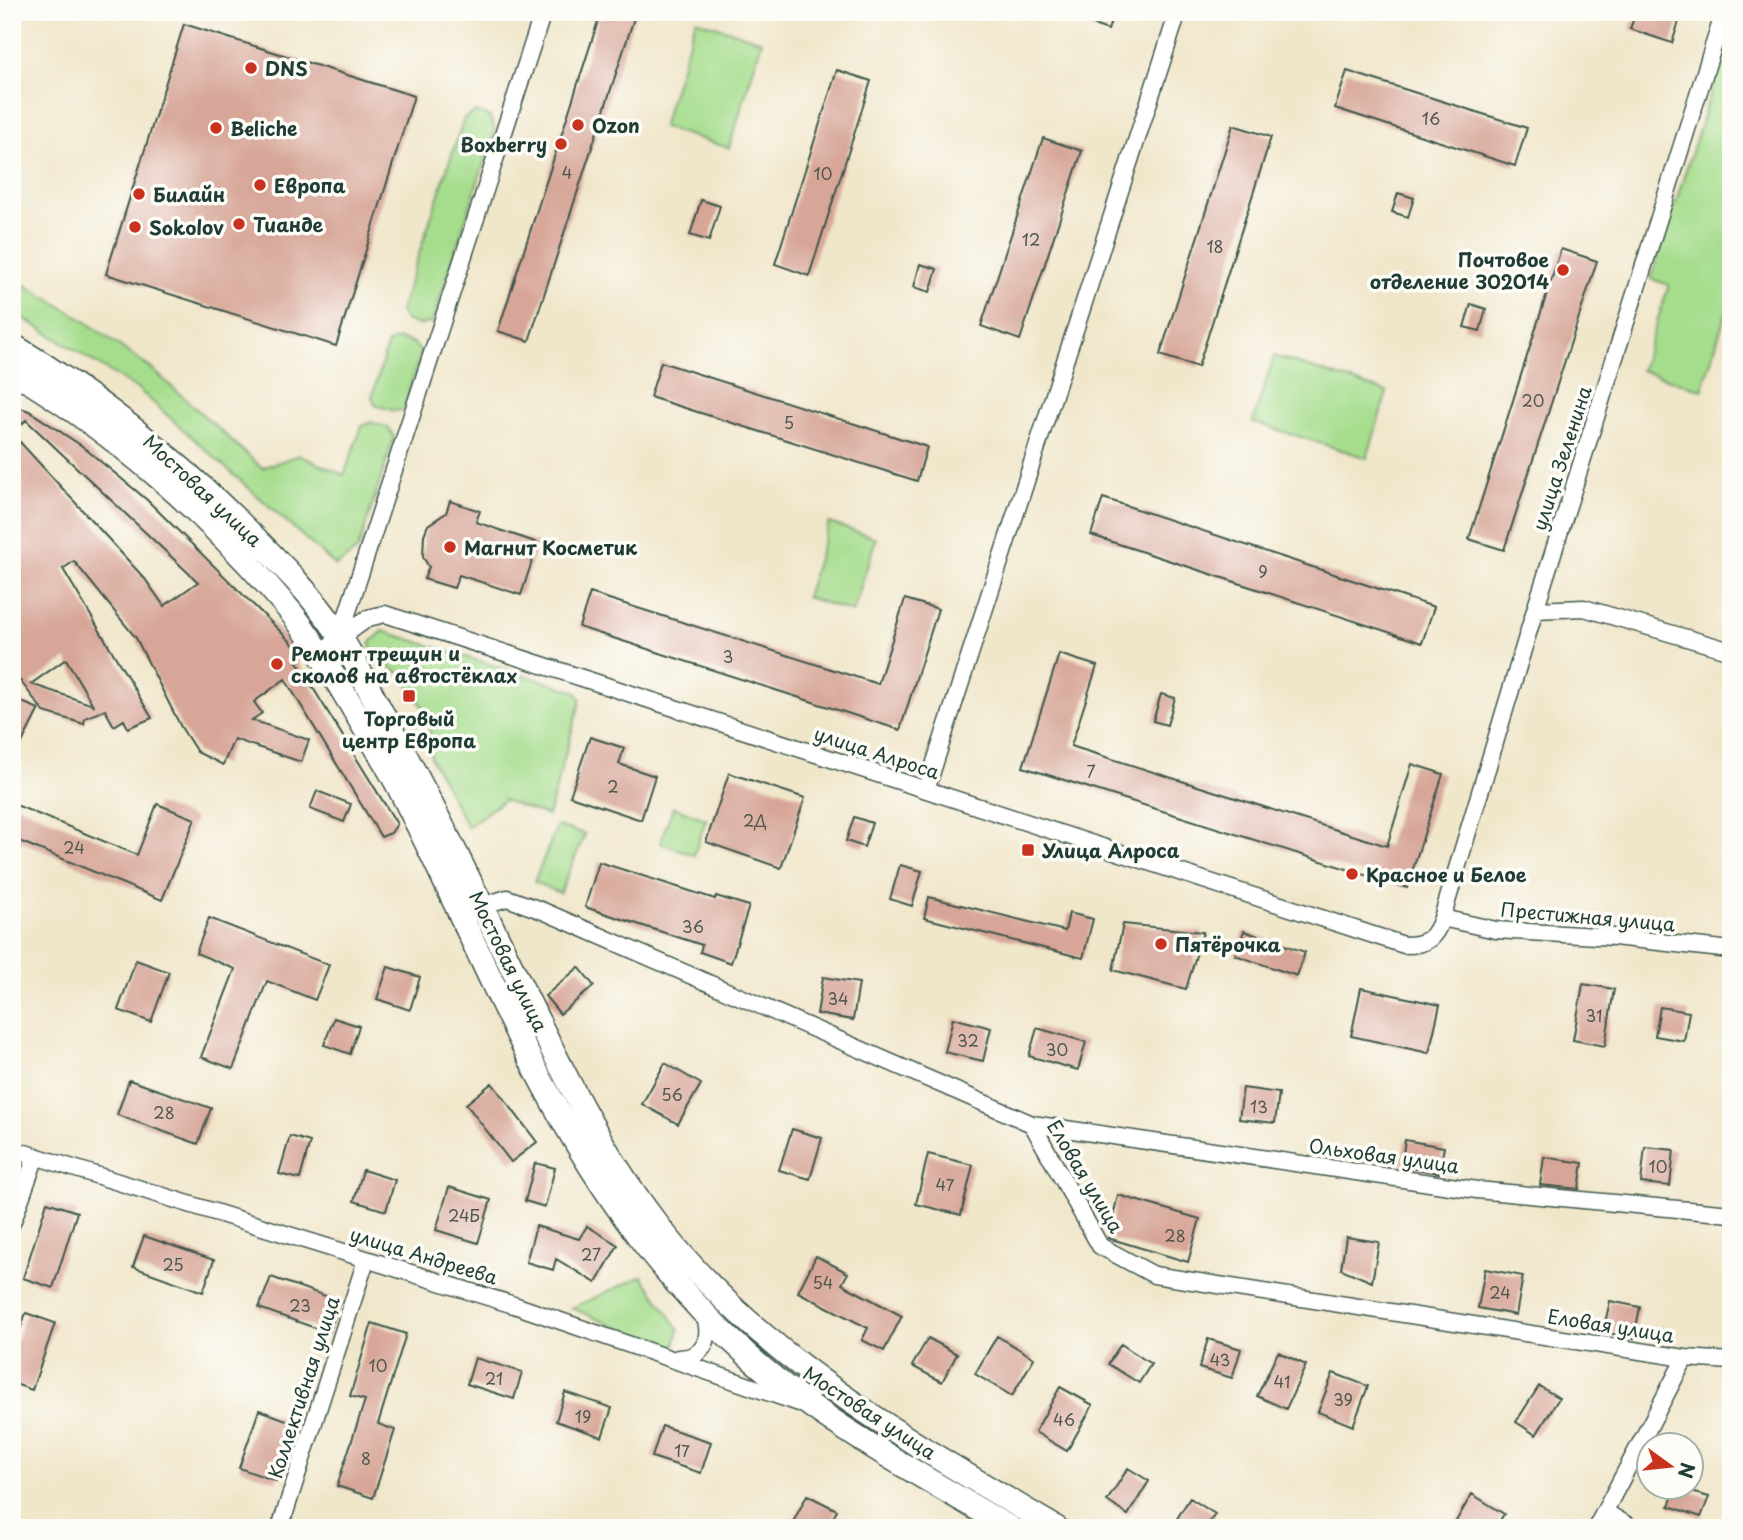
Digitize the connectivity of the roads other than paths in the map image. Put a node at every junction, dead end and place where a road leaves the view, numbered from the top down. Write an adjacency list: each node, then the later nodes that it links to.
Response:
1 (543, 12): 7 (street)
2 (1178, 12): 10 (street)
3 (1724, 12): 6 (street, улица Зеленина)
4 (12, 345): 7 (main road, Мостовая улица)
5 (12, 370): 9 (main road, Мостовая улица)
6 (1535, 610): 8 (street); 12 (street, улица Зеленина)
7 (340, 636): 9 (street, улица Алроса); 10 (street, улица Алроса); 11 (main road, Мостовая улица)
8 (1731, 651)
9 (320, 653): 20 (main road, Мостовая улица)
10 (926, 790): 12 (street, улица Алроса)
11 (482, 906): 14 (street, Еловая улица); 28 (main road, Мостовая улица)
12 (1442, 918): 13 (street, Престижная улица)
13 (1731, 950)
14 (1032, 1124): 17 (street, Ольховая улица); 22 (street, Еловая улица)
15 (12, 1149): 16 (street, улица Андреева)
16 (36, 1156): 18 (street); 19 (street, улица Андреева)
17 (1731, 1214)
18 (12, 1223)
19 (366, 1260): 21 (street, улица Андреева); 26 (street, Коллективная улица)
20 (703, 1313): 21 (street); 24 (main road, Мостовая улица)
21 (676, 1358): 24 (street, улица Андреева)
22 (1685, 1358): 23 (street, Еловая улица); 25 (street)
23 (1731, 1361)
24 (820, 1410): 27 (main road, Мостовая улица)
25 (1605, 1512): 29 (street); 30 (street)
26 (280, 1528)
27 (1010, 1528)
28 (1056, 1528)
29 (1596, 1528)
30 (1632, 1528)

